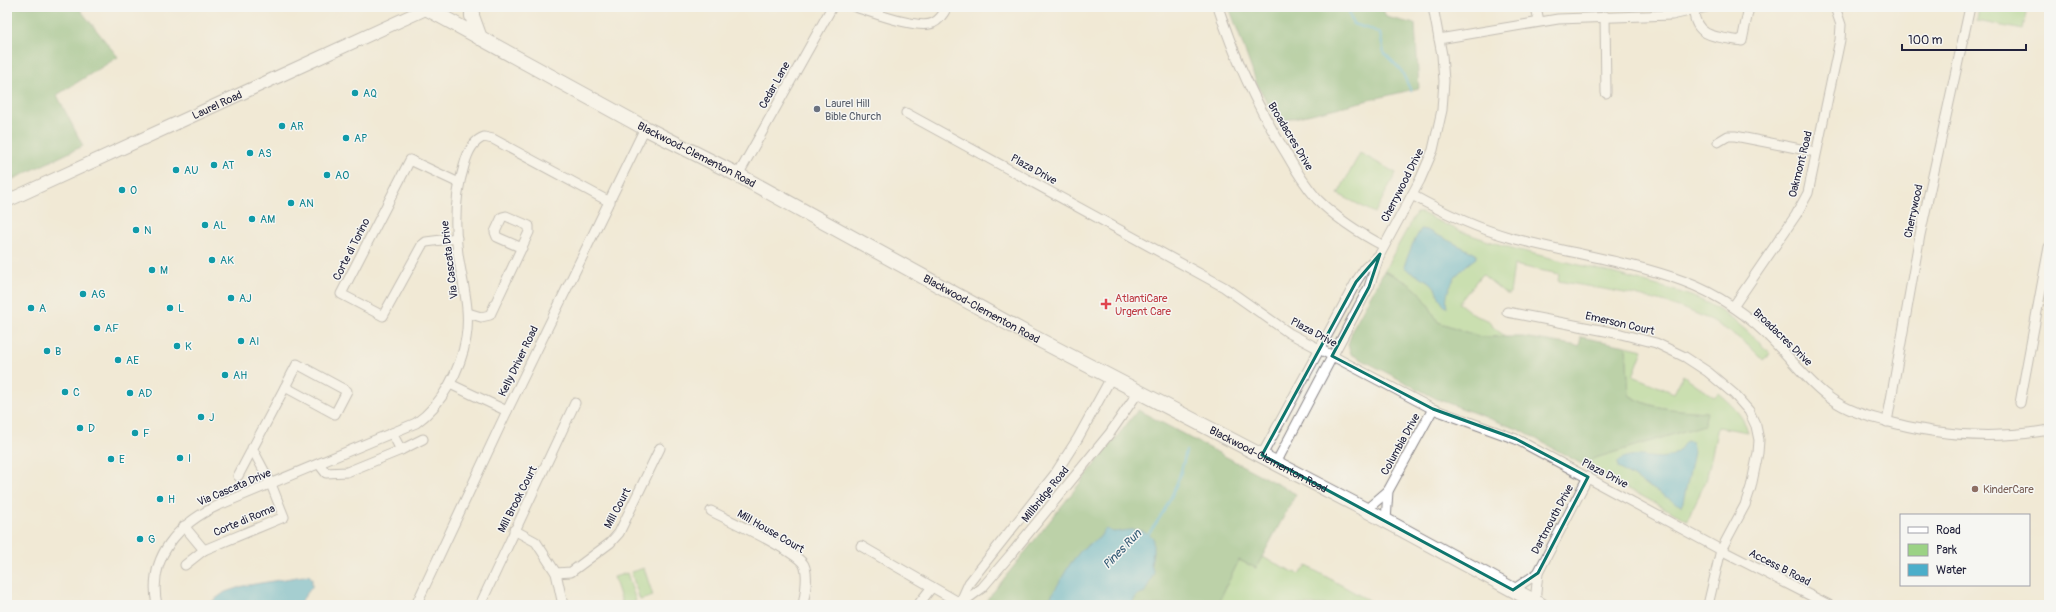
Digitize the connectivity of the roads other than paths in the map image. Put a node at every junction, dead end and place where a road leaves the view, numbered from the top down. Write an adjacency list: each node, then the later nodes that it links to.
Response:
1 (472, 7): 17 (main road)
2 (832, 7): 24 (street, Cedar Lane)
3 (855, 7): 4 (street)
4 (947, 7)
5 (1218, 7): 32 (street, Broadacres Drive)
6 (1433, 7): 18 (street, Cherrywood Drive)
7 (1536, 7): 16 (street)
8 (1707, 7): 13 (street)
9 (1749, 7): 13 (street)
10 (1836, 7): 23 (street, Oakmont Road)
11 (1970, 7): 47 (street, Cherrywood)
12 (427, 8): 17 (main road, Blackwood-Clementon Road); 27 (main road, Laurel Road)
13 (1694, 11): 14 (street)
14 (1655, 12): 15 (street)
15 (1605, 16): 16 (street); 19 (street)
16 (1538, 21): 18 (street)
17 (480, 38): 21 (main road, Blackwood-Clementon Road)
18 (1439, 39): 26 (street, Cherrywood Drive)
19 (1606, 93)
20 (906, 113): 37 (street, Plaza Drive)
21 (645, 128): 24 (main road, Blackwood-Clementon Road); 28 (street, Kelly Driver Road)
22 (1718, 142): 23 (street)
23 (1816, 152): 34 (street, Oakmont Road)
24 (738, 175): 39 (main road, Blackwood-Clementon Road)
25 (459, 183): 28 (street, Via Cascata Drive); 29 (street, Via Cascata Drive); 29 (street, Corte di Torino)
26 (1412, 195): 32 (street, Cherrywood Drive); 34 (street, Broadacres Drive)
27 (7, 200)
28 (610, 202): 46 (street, Kelly Driver Road)
29 (457, 238): 36 (street, Via Cascata Drive)
30 (2049, 247): 33 (street)
31 (522, 248): 36 (street)
32 (1382, 250): 37 (street, Cherrywood Drive); 38 (street, Cherrywood Drive)
33 (2045, 295): 44 (street)
34 (1734, 307): 47 (street, Broadacres Drive)
35 (1508, 312): 68 (street, Emerson Court)
36 (468, 313): 40 (street, Via Cascata Drive)
37 (1320, 349): 38 (street, Plaza Drive); 54 (street, Cherrywood Drive)
38 (1332, 356): 45 (street, Plaza Drive); 55 (street, Cherrywood Drive)
39 (1112, 376): 42 (main road, Blackwood-Clementon Road); 75 (street, Millbridge Road)
40 (450, 384): 46 (street); 49 (street, Via Cascata Drive)
41 (285, 387): 41 (street); 51 (street)
42 (1139, 391): 54 (main road, Blackwood-Clementon Road); 75 (street, Millbridge Road)
43 (575, 403): 65 (street, Mill Brook Court)
44 (2020, 403)
45 (1433, 409): 58 (street, Plaza Drive); 60 (street, Columbia Drive)
46 (507, 411): 77 (street, Kelly Driver Road)
47 (1887, 422): 48 (street, Broadacres Drive)
48 (2049, 430)
49 (392, 433): 53 (street); 56 (street, Via Cascata Drive)
50 (423, 439): 53 (street)
51 (252, 448): 57 (street); 59 (street)
52 (660, 448): 70 (street, Mill Court)
53 (401, 450): 56 (street)
54 (1262, 456): 55 (main road, Blackwood-Clementon Road)
55 (1276, 463): 61 (main road, Blackwood-Clementon Road)
56 (319, 464): 59 (street, Via Cascata Drive)
57 (238, 476)
58 (1588, 477): 68 (street, Plaza Drive); 71 (street, Dartmouth Drive)
59 (271, 484): 64 (street, Via Cascata Drive); 67 (street, Corte di Roma)
60 (1388, 491): 61 (street, Columbia Drive); 63 (street, Columbia Drive)
61 (1366, 510): 63 (main road, Blackwood-Clementon Road)
62 (711, 511): 80 (street, Mill House Court)
63 (1386, 521): 73 (main road, Blackwood-Clementon Road)
64 (184, 526): 67 (street); 76 (street, Via Cascata Drive)
65 (514, 530): 70 (street); 78 (street, Mill Brook Court)
66 (861, 546): 72 (street)
67 (204, 550): 69 (street, Corte di Roma)
68 (1721, 550): 82 (street, Emerson Court); 83 (street, Access B Road)
69 (185, 564)
70 (556, 573): 79 (street)
71 (1538, 573): 73 (street); 74 (street, Dartmouth Drive)
72 (932, 587): 75 (street); 81 (street)
73 (1513, 590): 74 (main road, Blackwood-Clementon Road)
74 (1538, 603)
75 (959, 604)
76 (157, 605)
77 (416, 605)
78 (480, 605)
79 (563, 605)
80 (803, 605)
81 (918, 605)
82 (1708, 605)
83 (1829, 605)

